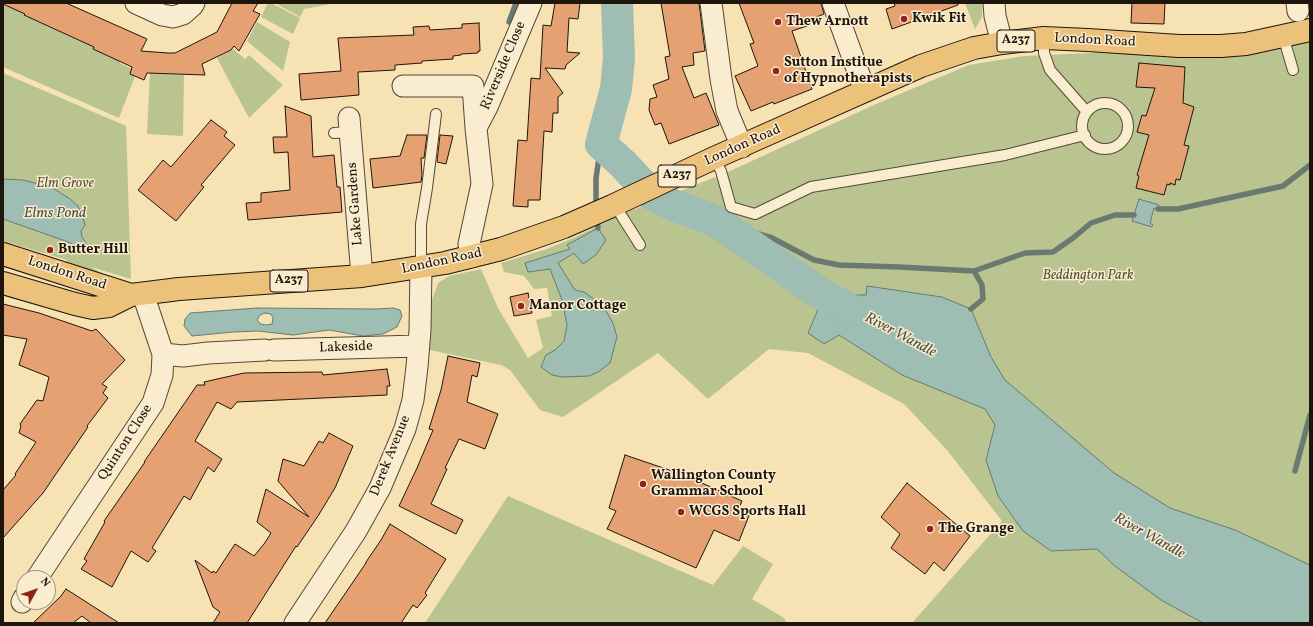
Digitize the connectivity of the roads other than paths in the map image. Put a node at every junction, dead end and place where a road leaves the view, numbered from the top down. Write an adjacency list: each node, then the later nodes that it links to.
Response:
1 (136, 3): 2 (street)
2 (194, 3)
3 (531, 3): 17 (street, Riverside Close)
4 (711, 3): 19 (street)
5 (833, 3): 13 (street)
6 (994, 3): 10 (street)
7 (1310, 30): 8 (main road, London Road / A237)
8 (1283, 36): 9 (main road, London Road / A237); 11 (lane)
9 (1044, 38): 10 (main road, London Road / A237); 14 (lane)
10 (1002, 43): 13 (main road, London Road / A237)
11 (1293, 70)
12 (403, 86): 17 (street, Riverside Close)
13 (865, 91): 19 (main road, London Road / A237)
14 (1087, 112): 18 (lane); 18 (lane)
15 (436, 114): 25 (lane)
16 (345, 127): 26 (street, Lake Gardens)
17 (476, 128): 24 (street, Riverside Close)
18 (1085, 135): 20 (lane)
19 (742, 147): 20 (main road, London Road / A237)
20 (714, 158): 21 (main road, London Road / A237)
21 (614, 205): 22 (lane); 24 (main road, London Road / A237)
22 (640, 245)
23 (3, 254): 28 (main road, London Road / A237)
24 (471, 257): 25 (main road, London Road / A237)
25 (421, 267): 26 (main road, London Road / A237); 29 (street, Derek Avenue)
26 (362, 276): 28 (main road, London Road / A237)
27 (3, 283): 28 (main road, London Road / A237)
28 (137, 295): 30 (street, Quinton Close)
29 (419, 338): 30 (street, Lakeside); 32 (street, Derek Avenue)
30 (163, 354): 31 (street, Quinton Close)
31 (42, 570)
32 (296, 623)

